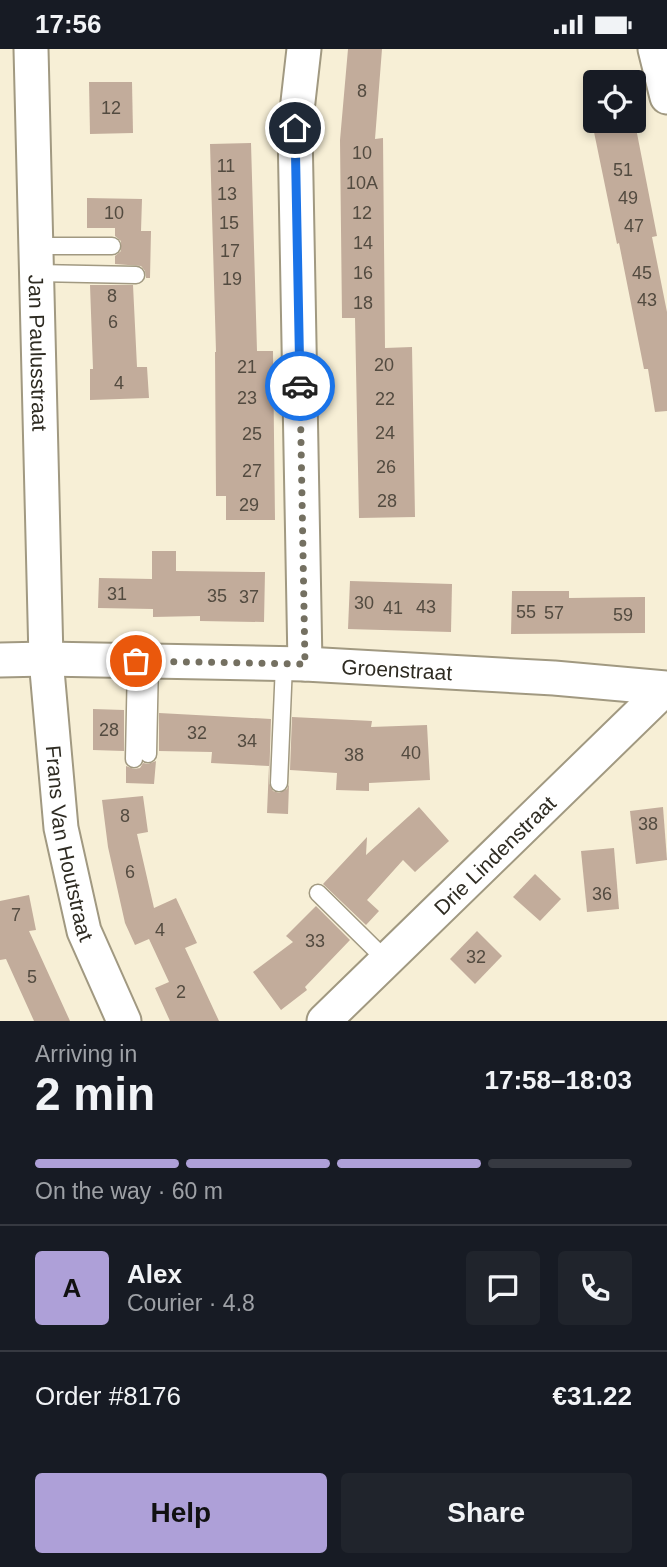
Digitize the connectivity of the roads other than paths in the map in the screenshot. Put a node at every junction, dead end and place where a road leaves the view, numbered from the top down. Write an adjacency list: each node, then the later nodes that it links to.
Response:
1 (31, 49): 6 (street, Jan Paulusstraat)
2 (304, 49): 11 (street)
3 (655, 49): 4 (street)
4 (667, 97)
5 (112, 246): 6 (lane)
6 (37, 259): 7 (lane); 8 (street, Jan Paulusstraat)
7 (136, 275)
8 (46, 659): 9 (street, Groenstraat); 10 (street, Groenstraat); 17 (street, Frans Van Houtstraat)
9 (0, 660)
10 (143, 661): 11 (street, Groenstraat); 13 (lane)
11 (294, 664): 12 (street, Groenstraat); 14 (lane)
12 (666, 688): 16 (street, Drie Lindenstraat)
13 (141, 757)
14 (279, 783)
15 (318, 893): 16 (lane)
16 (386, 960): 18 (street, Drie Lindenstraat)
17 (124, 1021)
18 (324, 1021)

